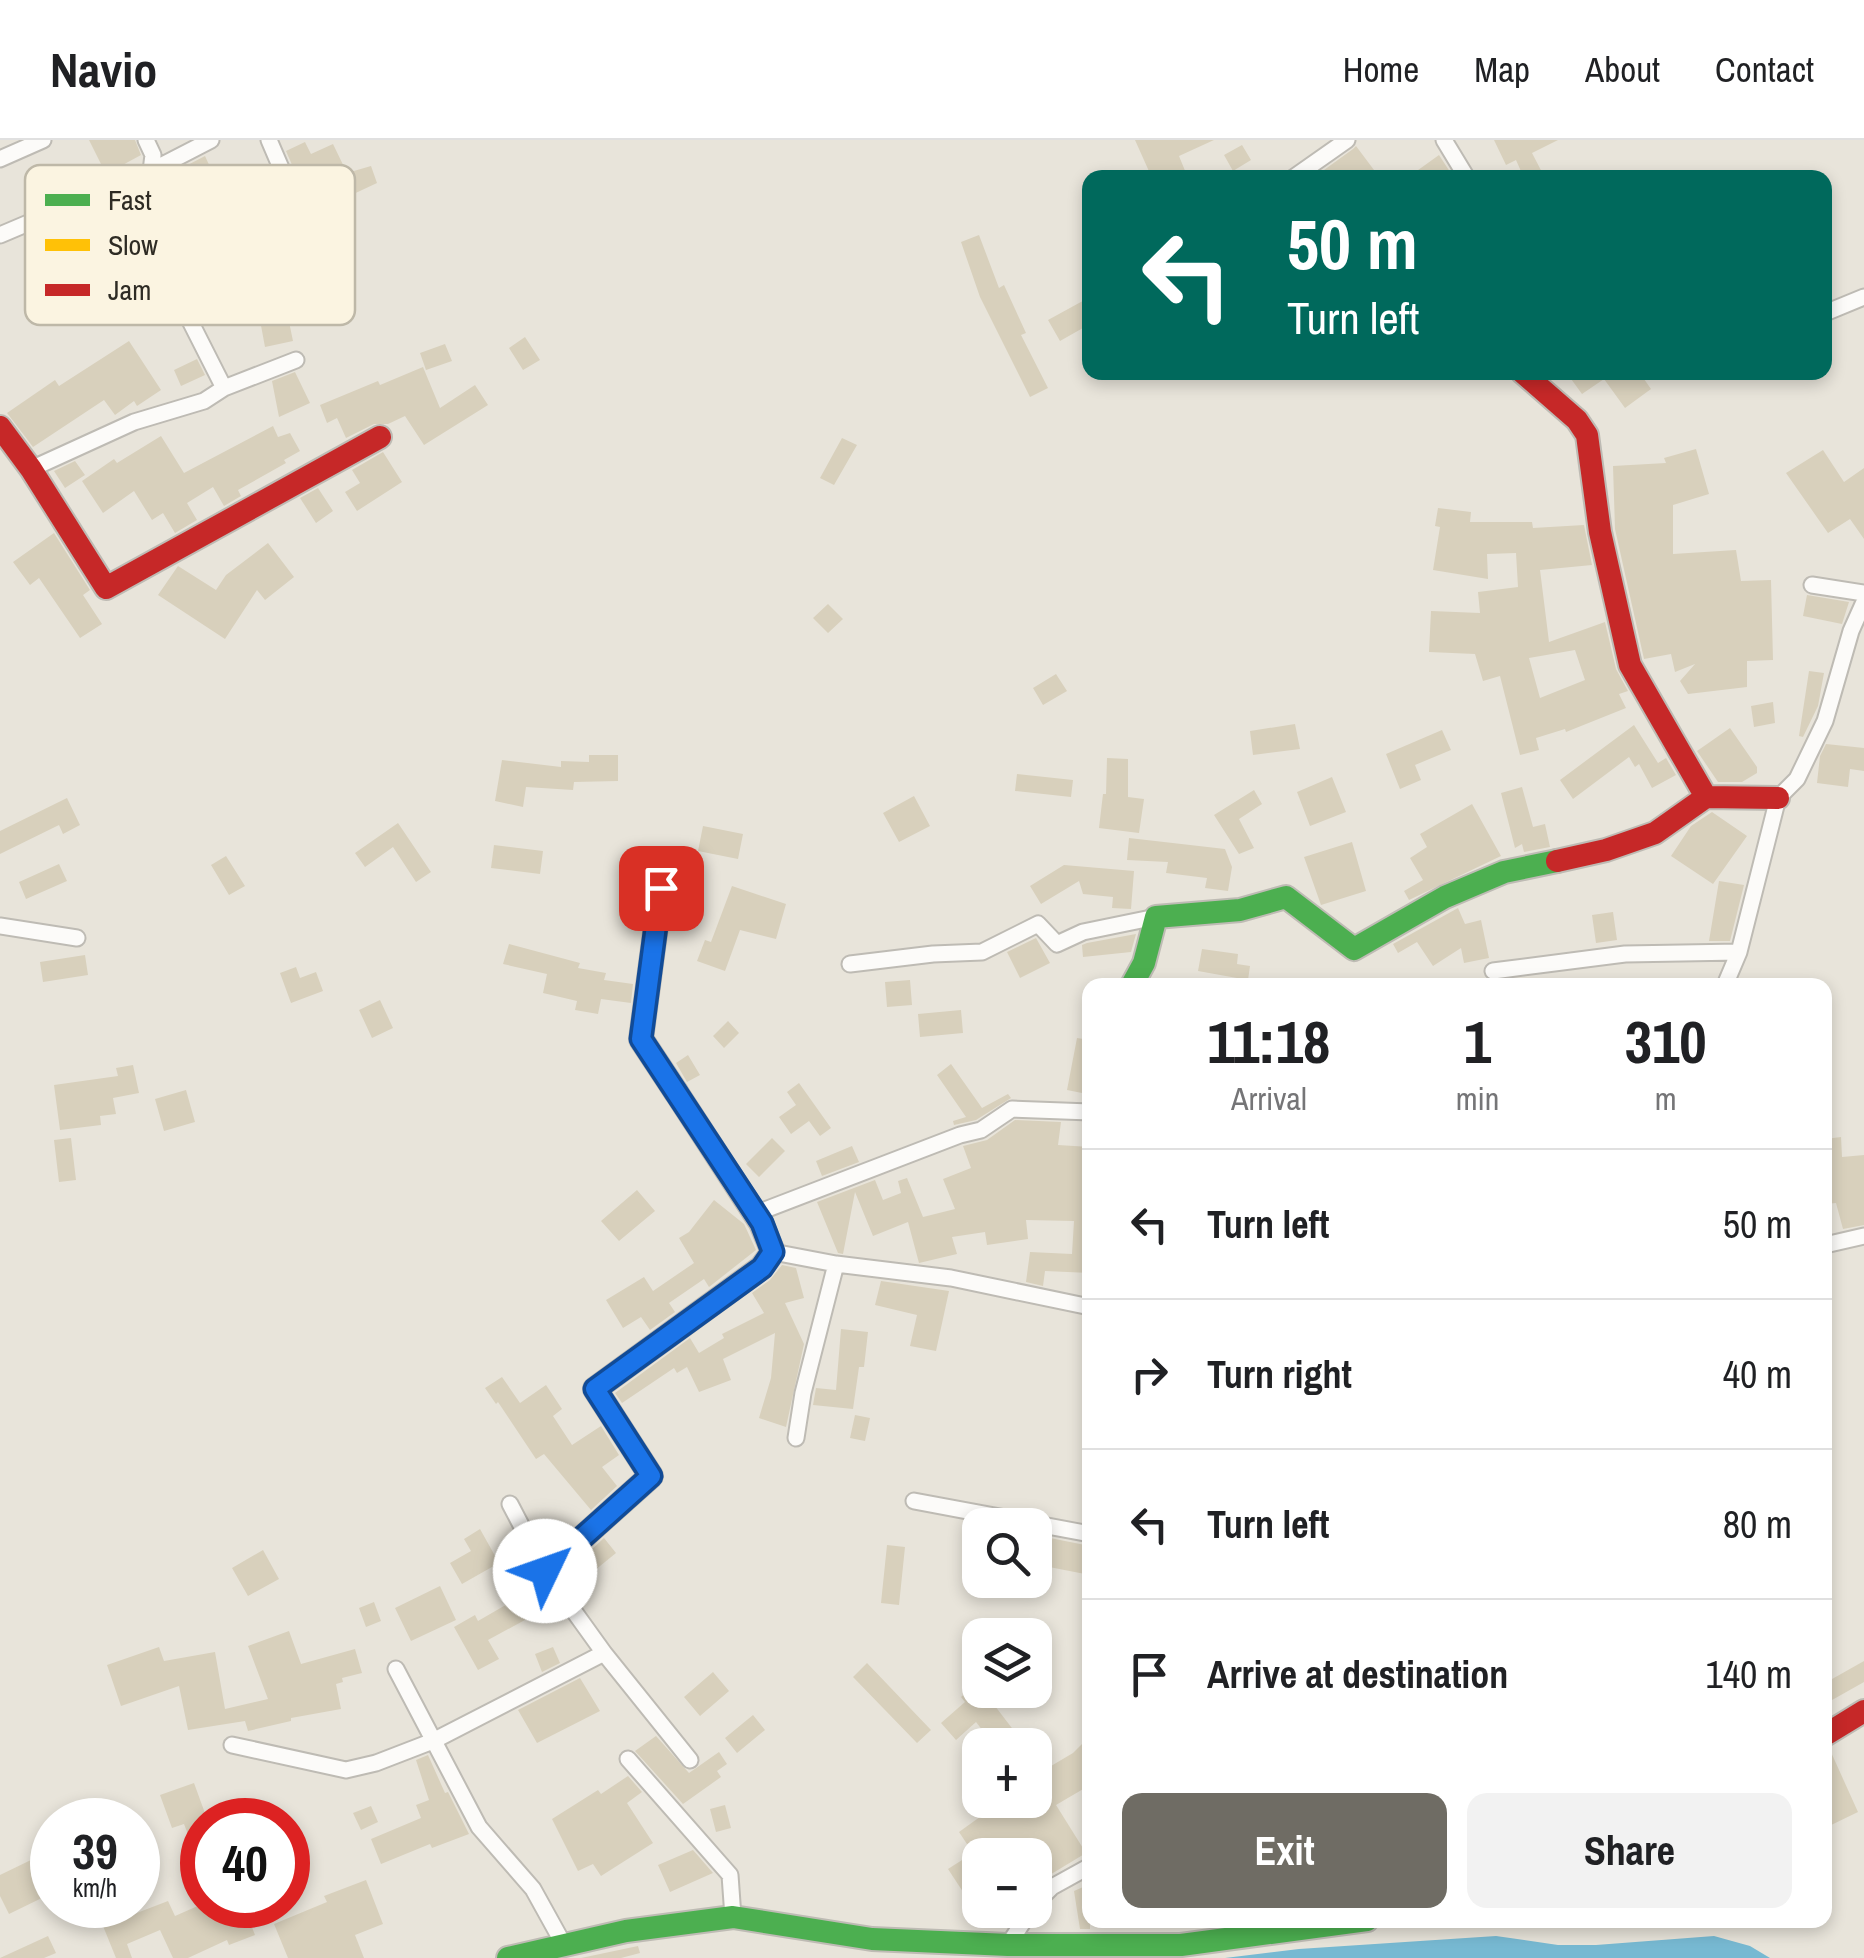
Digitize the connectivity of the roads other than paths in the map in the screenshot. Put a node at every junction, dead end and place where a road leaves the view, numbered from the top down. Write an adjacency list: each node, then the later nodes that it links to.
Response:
1 (43, 140): 7 (street)
2 (146, 140): 8 (street)
3 (211, 140): 9 (street)
4 (270, 140): 10 (street)
5 (1347, 140): 11 (street)
6 (1444, 140): 12 (street)
7 (0, 159)
8 (151, 165)
9 (163, 165)
10 (280, 165)
11 (1304, 170)
12 (1462, 170)
13 (25, 224): 14 (street)
14 (0, 235)
15 (1864, 297): 16 (street)
16 (1832, 311)
17 (193, 325): 20 (street)
18 (296, 360): 20 (street)
19 (1531, 380): 27 (street)
20 (224, 388): 23 (street)
21 (0, 428): 23 (street)
22 (380, 437): 23 (street)
23 (31, 469)
24 (1812, 585): 25 (street)
25 (1864, 592)
26 (1864, 602): 28 (street)
27 (1706, 797): 28 (street); 30 (street)
28 (1778, 798): 33 (street)
29 (661, 888): 39 (street)
30 (1156, 916): 34 (street); 36 (street)
31 (0, 926): 32 (street)
32 (77, 938)
33 (1739, 952): 35 (street); 37 (street)
34 (850, 964)
35 (1493, 971)
36 (1136, 978)
37 (1728, 978)
38 (1082, 1105): 39 (street)
39 (762, 1223): 42 (street)
40 (1864, 1236): 41 (street)
41 (1832, 1243)
42 (773, 1252): 43 (street); 49 (street)
43 (836, 1264): 44 (street); 45 (street)
44 (1082, 1305)
45 (796, 1438)
46 (914, 1500): 48 (street)
47 (510, 1504): 49 (street)
48 (1082, 1532)
49 (545, 1571): 50 (street)
50 (604, 1653): 54 (street); 57 (street)
51 (396, 1669): 54 (street)
52 (1864, 1711): 53 (street)
53 (1832, 1731)
54 (434, 1741): 55 (street); 63 (street)
55 (232, 1745)
56 (628, 1758): 60 (street)
57 (690, 1760)
58 (1082, 1870): 59 (street)
59 (1052, 1887)
60 (733, 1917): 63 (street); 64 (street)
61 (1019, 1928): 64 (street)
62 (1305, 1928): 64 (street)
63 (564, 1945): 65 (street)
64 (1008, 1945)
65 (508, 1958)

